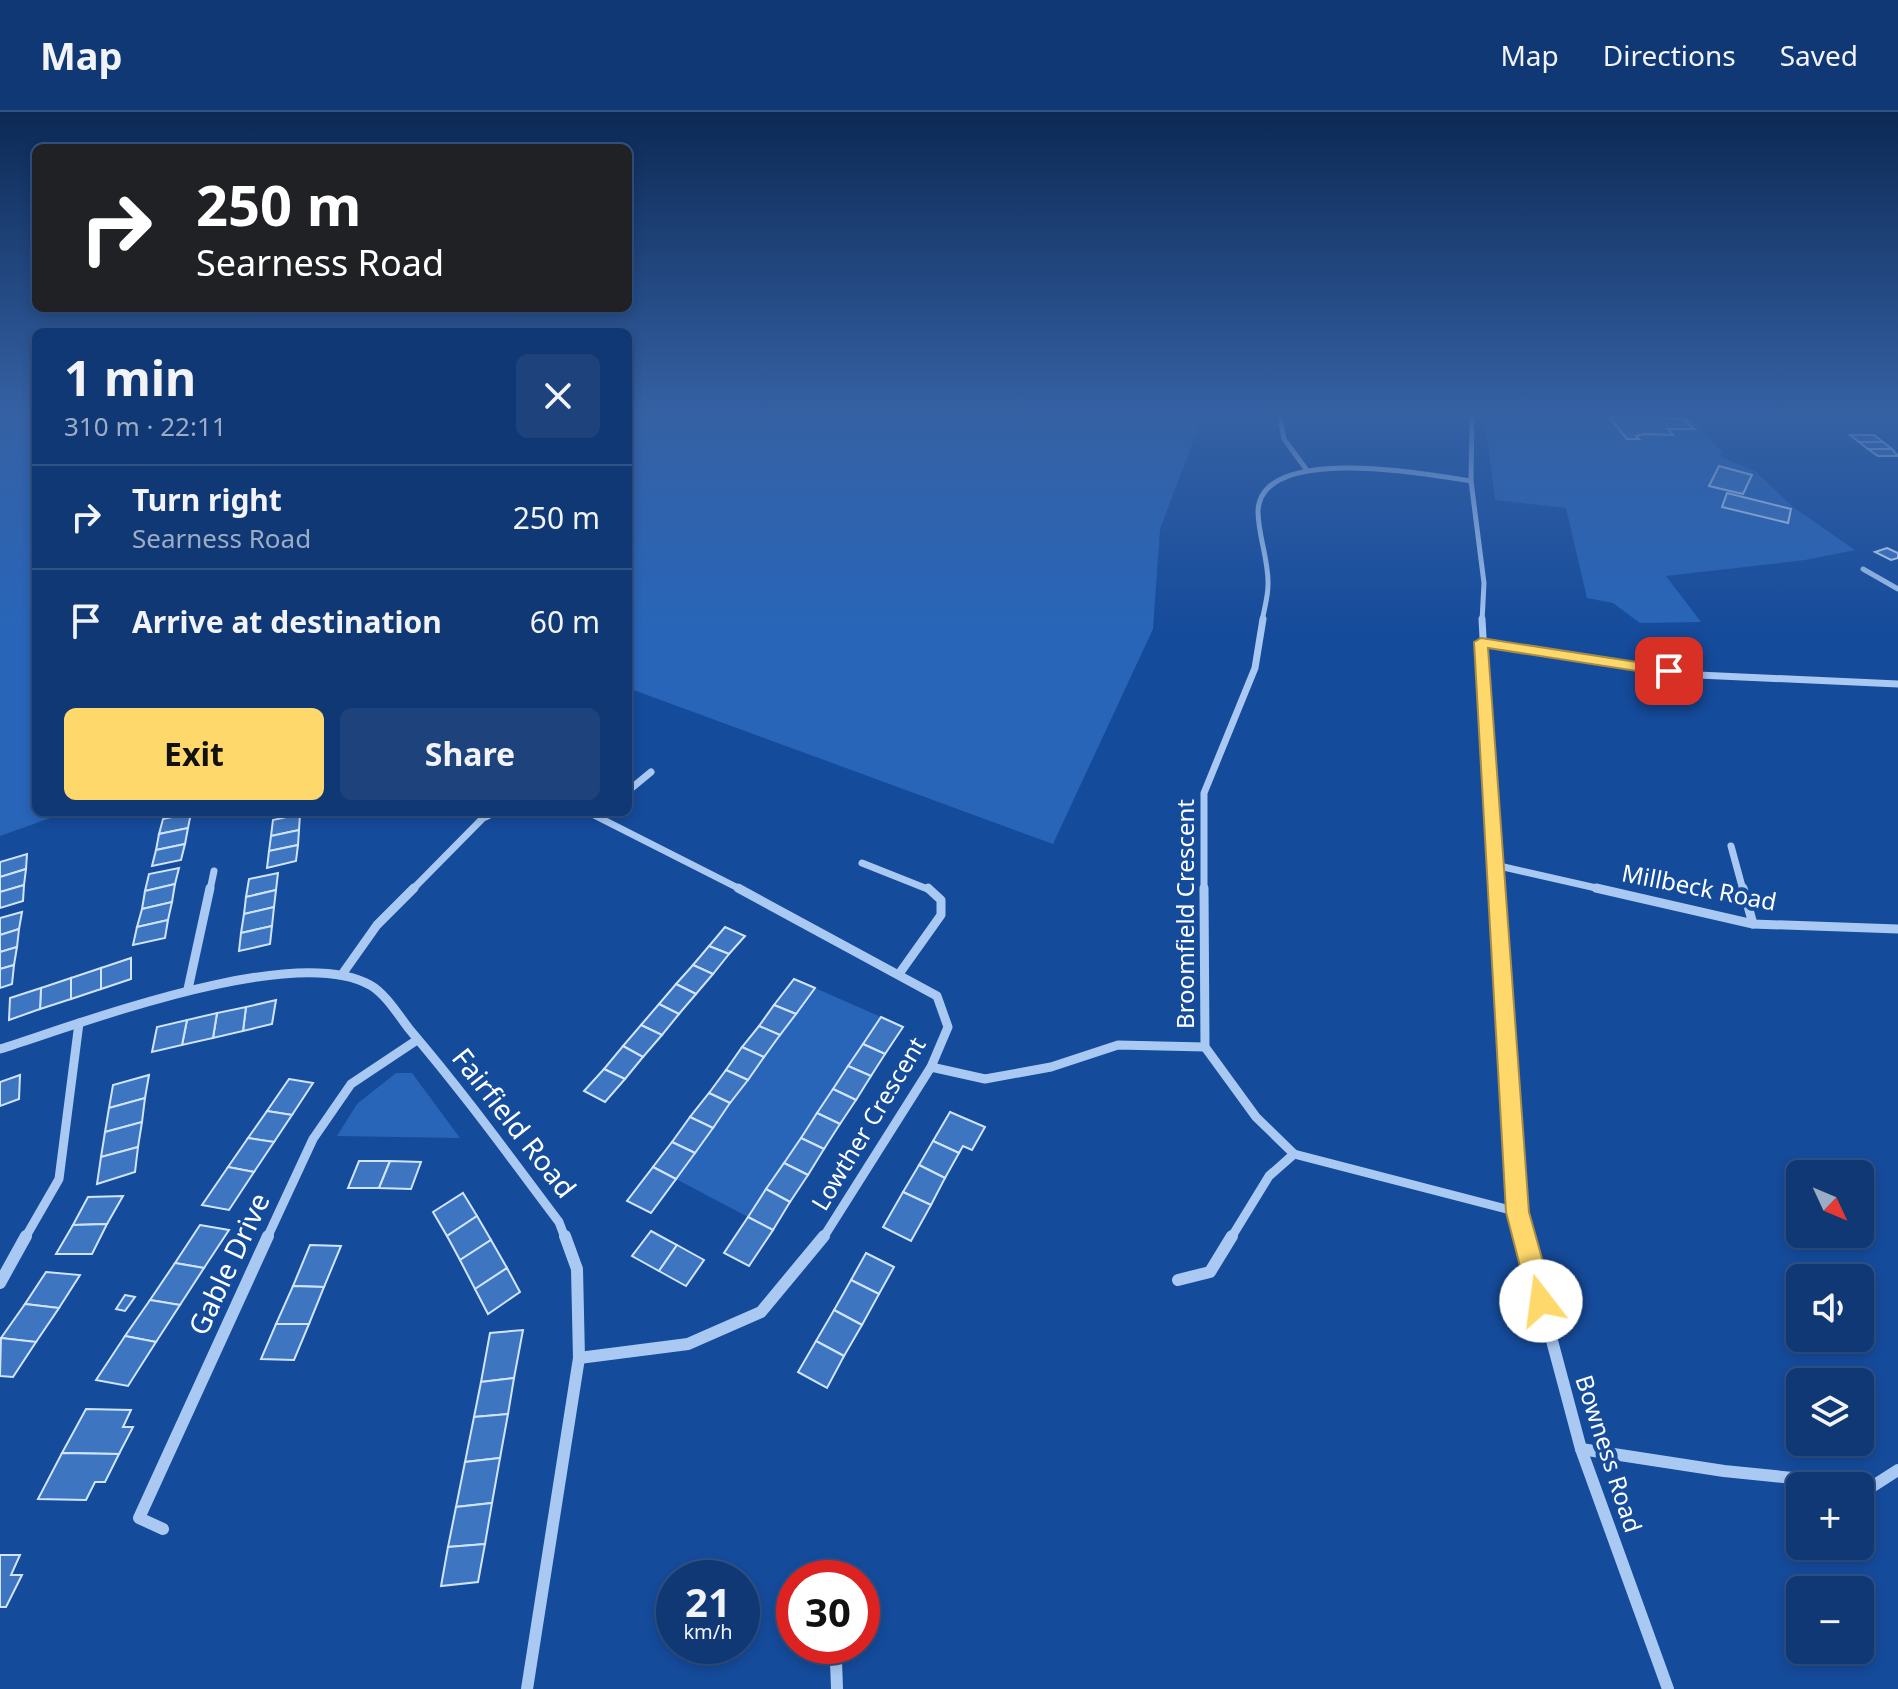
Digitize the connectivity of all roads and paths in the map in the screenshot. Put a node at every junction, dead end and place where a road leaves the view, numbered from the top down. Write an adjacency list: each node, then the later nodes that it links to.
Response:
1 (1272, 487): 24 (street, Broomfield Crescent)
2 (1472, 487): 5 (street, Bowness Road)
3 (1863, 569): 4 (street)
4 (1898, 589)
5 (1481, 642): 6 (street); 15 (street, Bowness Road)
6 (1898, 684)
7 (651, 772): 8 (street)
8 (632, 788)
9 (480, 816): 12 (street)
10 (487, 816): 12 (street)
11 (605, 816): 20 (street, Lowther Crescent)
12 (483, 818): 19 (street)
13 (1731, 846): 17 (street)
14 (862, 863): 20 (street)
15 (1495, 865): 17 (street, Millbeck Road); 28 (street, Bowness Road)
16 (214, 871): 21 (street)
17 (1753, 924): 18 (street, Millbeck Road)
18 (1898, 929)
19 (343, 973): 21 (street, Fairfield Road); 23 (street, Fairfield Road)
20 (899, 974): 26 (street, Lowther Crescent)
21 (188, 989): 22 (street, Fairfield Road)
22 (79, 1023): 25 (street, Fairfield Road); 30 (street)
23 (417, 1040): 31 (street, Fairfield Road); 34 (street, Gable Drive)
24 (1205, 1047): 26 (street); 27 (street, Broomfield Crescent)
25 (0, 1049)
26 (931, 1067): 31 (street, Lowther Crescent)
27 (1294, 1154): 28 (street, Broomfield Crescent); 29 (street)
28 (1518, 1212): 32 (street, Bowness Road)
29 (1178, 1280)
30 (0, 1283)
31 (579, 1358): 36 (street, Fairfield Road)
32 (1581, 1449): 33 (street); 38 (street, Bowness Road)
33 (1898, 1470)
34 (163, 1529)
35 (836, 1664): 37 (street)
36 (527, 1689)
37 (837, 1689)
38 (1668, 1689)

